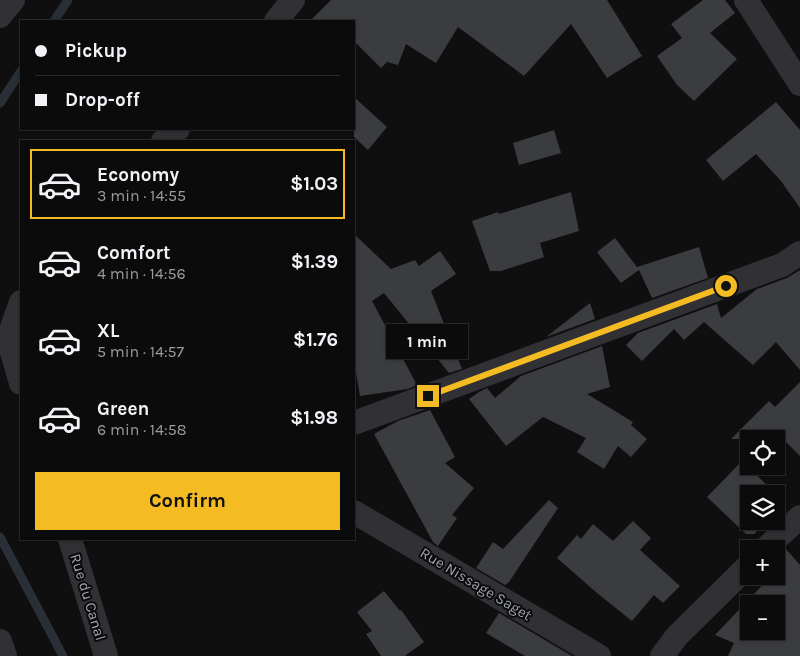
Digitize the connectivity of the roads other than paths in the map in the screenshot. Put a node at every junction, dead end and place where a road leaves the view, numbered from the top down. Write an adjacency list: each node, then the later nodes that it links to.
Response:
1 (13, 0): 4 (street)
2 (293, 0): 5 (street)
3 (746, 0): 6 (street)
4 (0, 16)
5 (277, 20)
6 (800, 84)
7 (177, 130): 8 (street)
8 (164, 140)
9 (800, 253): 13 (street)
10 (20, 304): 11 (street)
11 (4, 341): 12 (street)
12 (20, 380)
13 (355, 423)
14 (355, 513): 22 (street, Rue Nissage Saget)
15 (800, 517): 17 (street)
16 (70, 540): 21 (street, Rue du Canal)
17 (775, 540)
18 (740, 574): 23 (street)
19 (0, 641): 20 (street)
20 (5, 656)
21 (106, 656)
22 (598, 656)
23 (662, 656)

